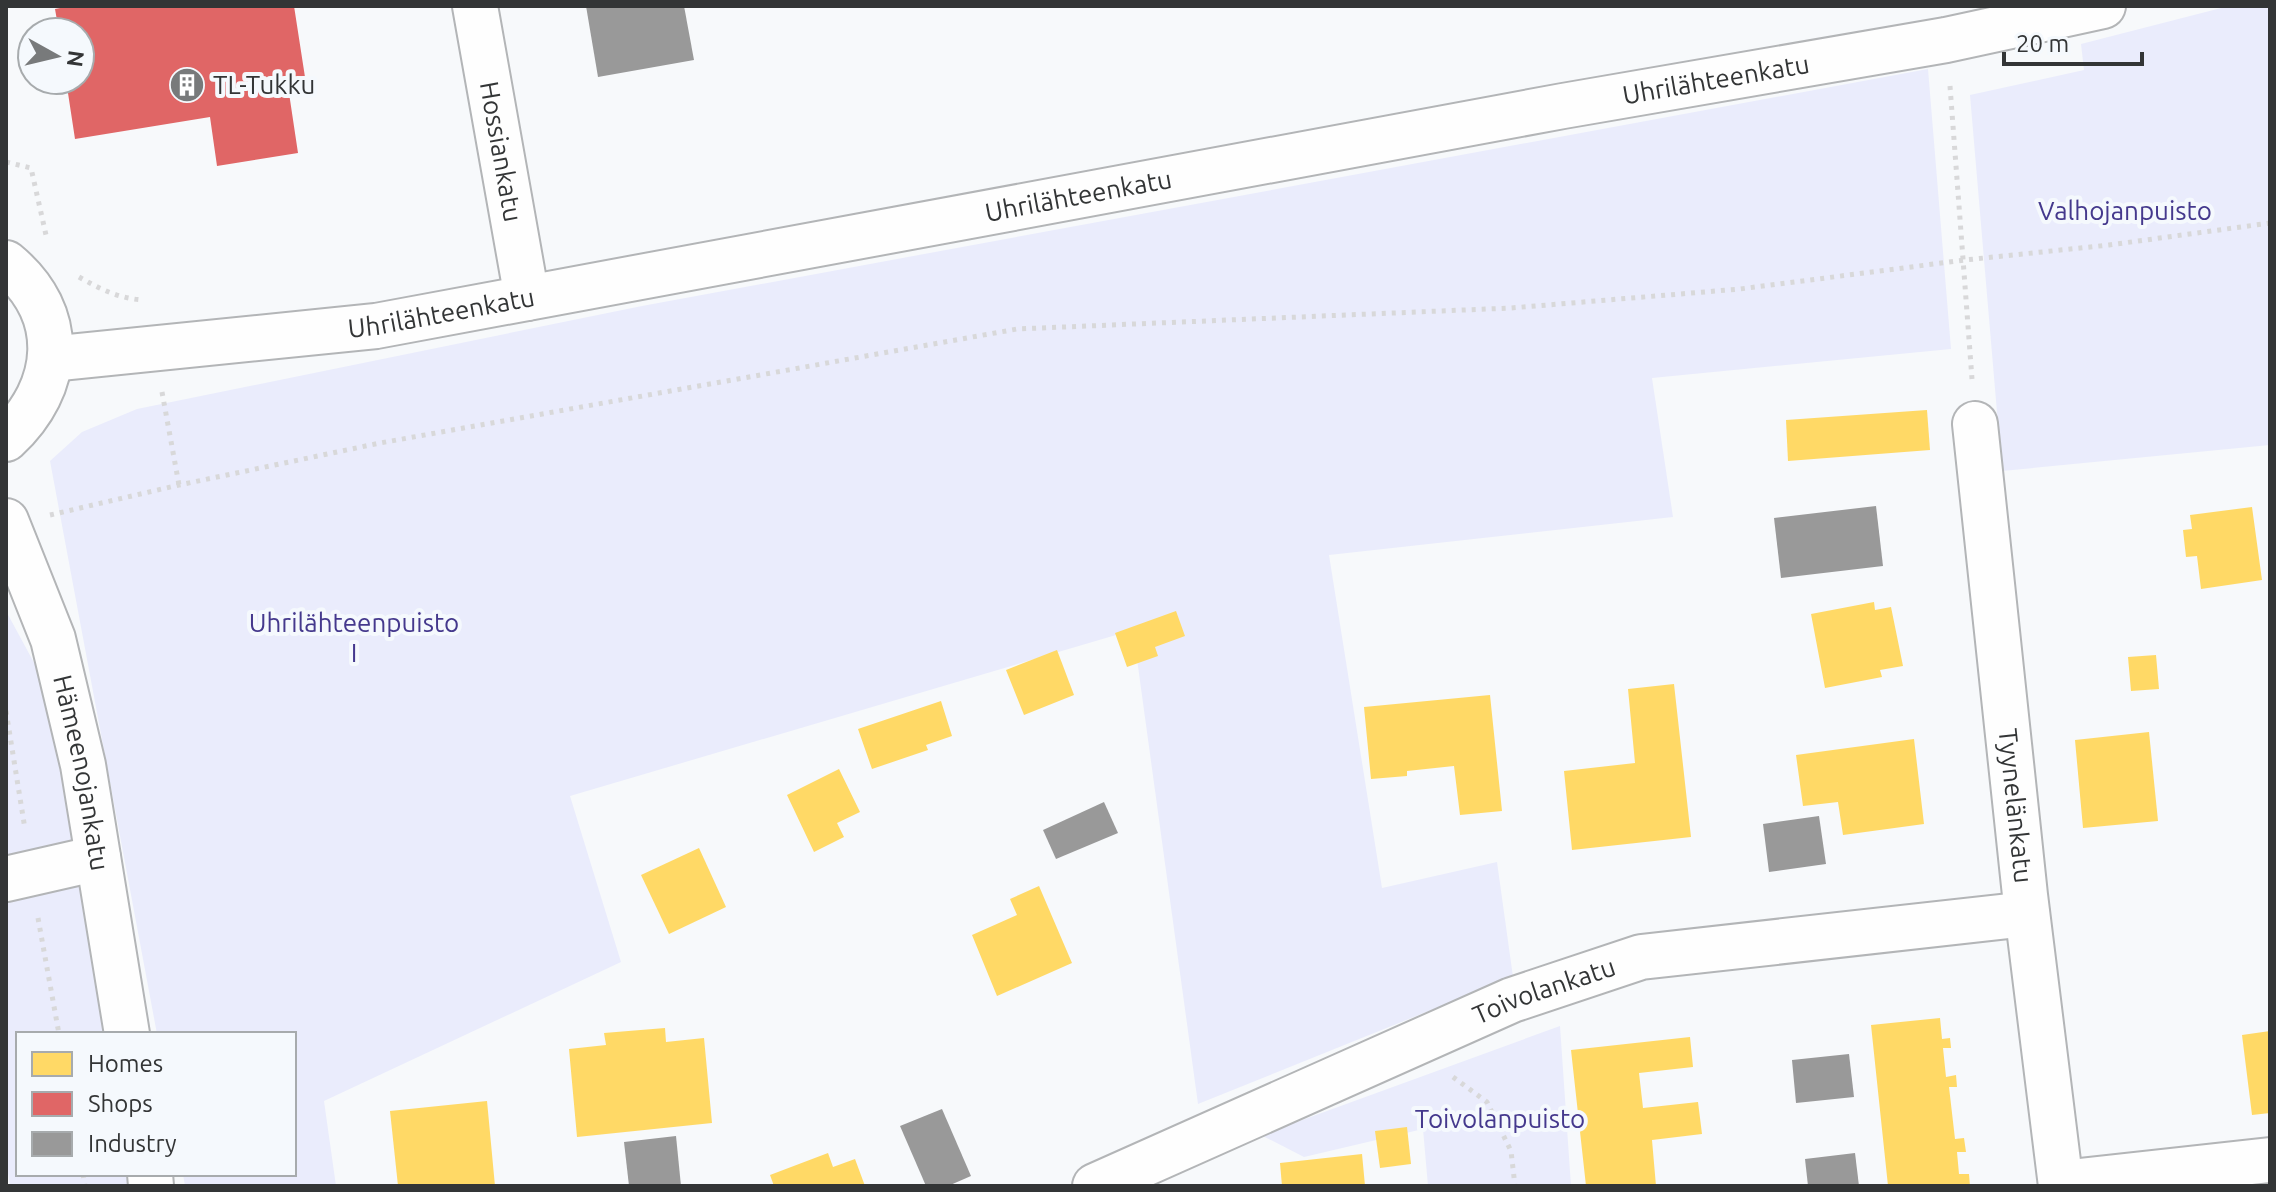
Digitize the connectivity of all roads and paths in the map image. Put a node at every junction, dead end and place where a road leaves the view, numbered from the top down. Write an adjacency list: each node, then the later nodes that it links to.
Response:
1 (475, 6): 7 (street, Hossiankatu)
2 (2103, 6): 3 (street, Uhrilähteenkatu)
3 (1946, 40): 5 (path); 7 (street, Uhrilähteenkatu)
4 (2270, 223): 5 (path)
5 (1965, 260): 9 (path); 11 (path)
6 (6, 263): 8 (street)
7 (527, 298): 8 (street, Uhrilähteenkatu)
8 (50, 359): 10 (street)
9 (1975, 424): 14 (street, Tyynelänkatu)
10 (6, 439)
11 (8, 523): 12 (street, Hämeenojankatu)
12 (98, 858): 13 (street); 15 (street, Hämeenojankatu)
13 (6, 879)
14 (2027, 914): 16 (street, Toivolankatu); 18 (street, Tyynelänkatu)
15 (127, 1032)
16 (1410, 1046): 19 (street, Toivolankatu); 20 (path)
17 (2270, 1160): 18 (street)
18 (2061, 1184)
19 (1095, 1186)
20 (1515, 1186)

